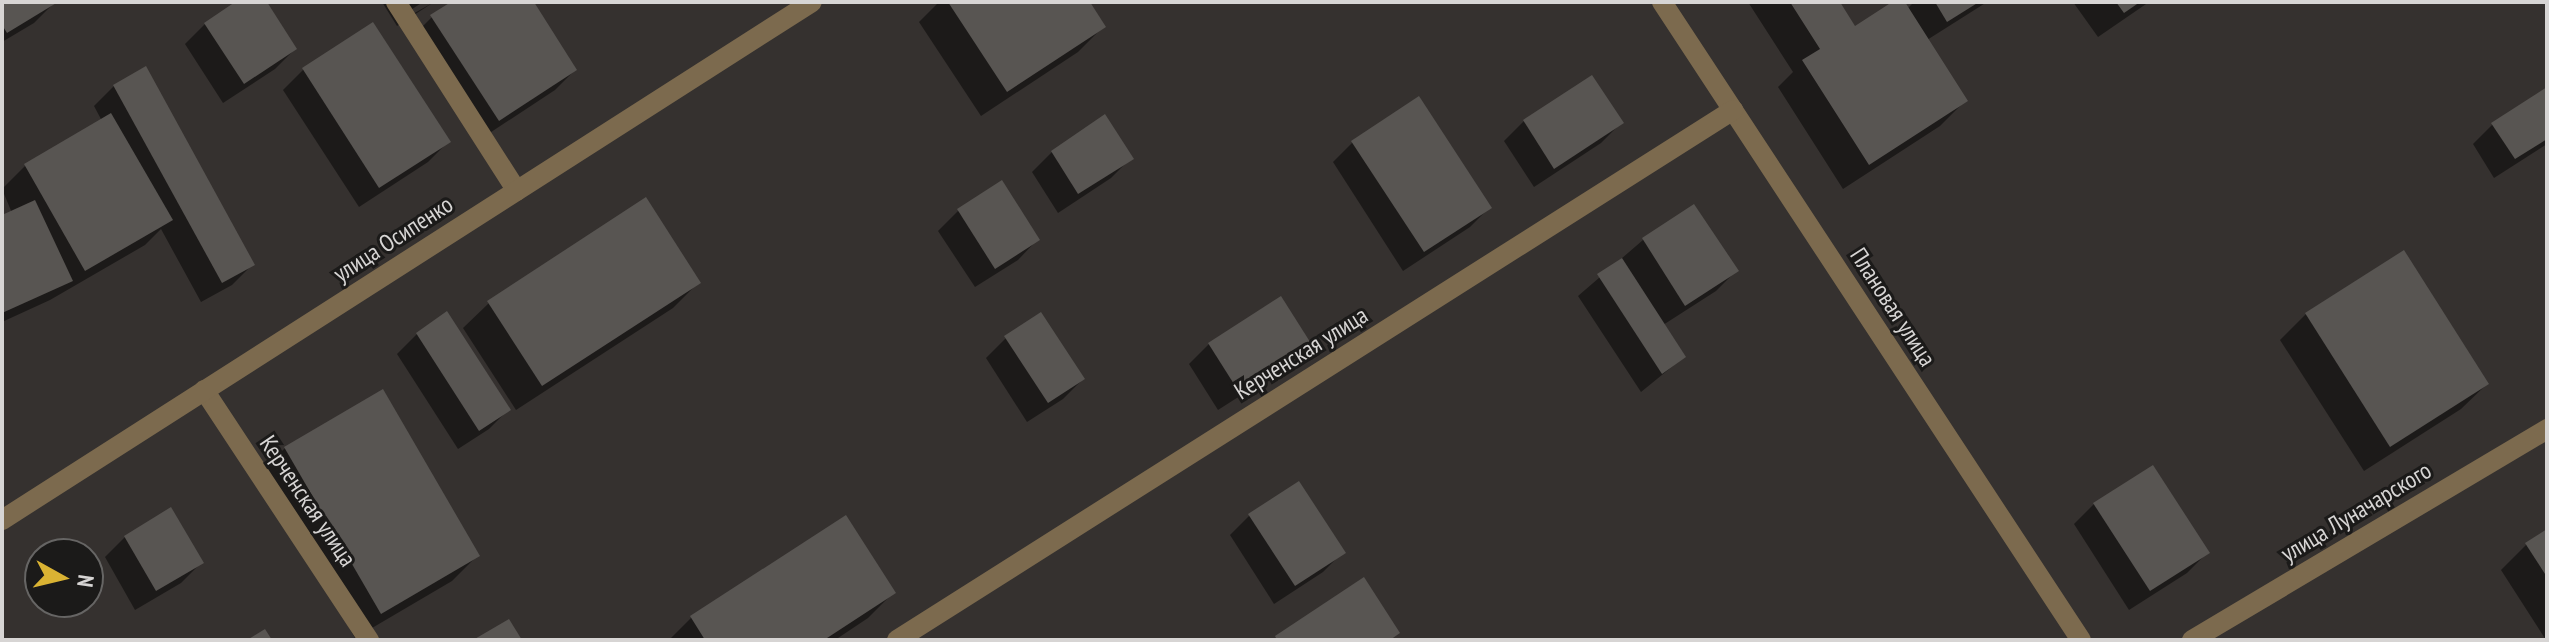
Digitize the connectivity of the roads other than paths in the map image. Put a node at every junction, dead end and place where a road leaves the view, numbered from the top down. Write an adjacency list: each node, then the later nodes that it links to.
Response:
1 (396, 2): 5 (street)
2 (812, 2): 5 (street, улица Осипенко)
3 (1662, 2): 4 (street, Плановая улица)
4 (1733, 110): 10 (street, Керченская улица); 11 (street, Плановая улица)
5 (517, 191): 6 (street, улица Осипенко)
6 (204, 390): 8 (street, улица Осипенко); 9 (street, Керченская улица)
7 (2547, 429): 12 (street, улица Луначарского)
8 (2, 520)
9 (369, 640)
10 (897, 640)
11 (2081, 640)
12 (2192, 640)

